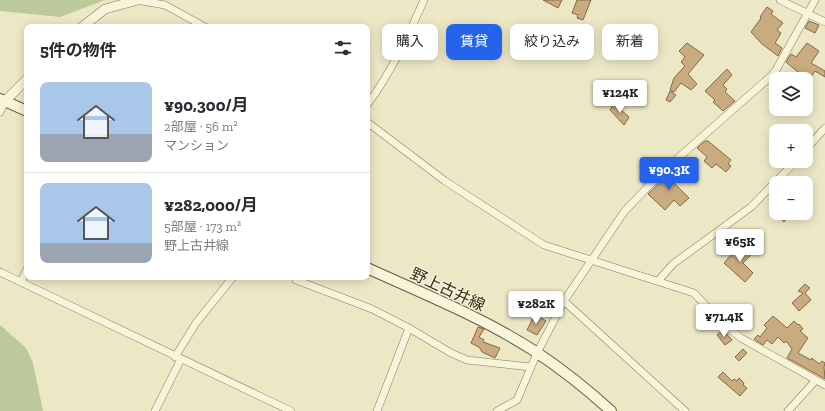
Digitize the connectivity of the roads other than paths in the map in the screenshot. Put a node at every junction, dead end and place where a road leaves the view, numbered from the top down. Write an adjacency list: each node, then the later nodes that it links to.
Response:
1 (137, 0): 7 (street); 8 (street)
2 (424, 0): 11 (street)
3 (780, 0): 5 (street)
4 (815, 0): 5 (street)
5 (807, 14): 6 (street); 18 (street)
6 (825, 22)
7 (86, 24)
8 (200, 24)
9 (24, 82): 10 (street)
10 (2, 100): 12 (main road); 13 (street)
11 (370, 101)
12 (24, 110)
13 (0, 112)
14 (370, 124): 18 (street)
15 (825, 128): 16 (street)
16 (813, 141)
17 (789, 168): 25 (street)
18 (592, 260): 25 (street); 26 (street)
19 (370, 269): 28 (main road, 野上古井線)
20 (0, 272): 24 (street)
21 (24, 276): 24 (street)
22 (231, 280): 29 (street)
23 (296, 280): 27 (street)
24 (21, 282): 29 (street)
25 (658, 282): 31 (street)
26 (564, 301): 28 (street); 38 (street)
27 (409, 328): 30 (street); 35 (street)
28 (537, 353): 30 (street); 37 (main road, 野上古井線)
29 (178, 358): 33 (street); 34 (street)
30 (530, 366): 36 (street)
31 (816, 380): 32 (street); 39 (street)
32 (825, 385)
33 (156, 411)
34 (291, 411)
35 (377, 411)
36 (497, 411)
37 (611, 411)
38 (685, 411)
39 (788, 411)

